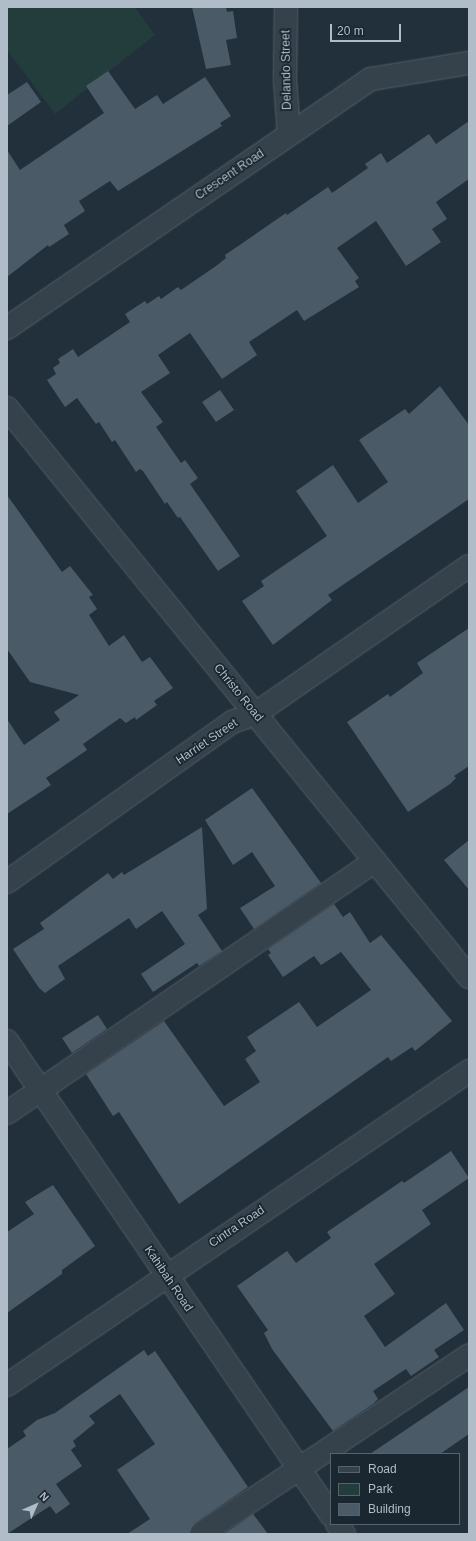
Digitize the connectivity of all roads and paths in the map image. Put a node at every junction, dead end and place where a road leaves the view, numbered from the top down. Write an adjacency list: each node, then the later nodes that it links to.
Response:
1 (286, 7): 3 (street, Delando Street)
2 (469, 63): 3 (street, Crescent Road)
3 (289, 134): 4 (street, Crescent Road)
4 (7, 328)
5 (7, 408): 7 (street, Christo Road)
6 (469, 566): 7 (street, Harriet Street)
7 (256, 714): 8 (street, Christo Road); 9 (street, Harriet Street)
8 (375, 861): 10 (street, Christo Road); 13 (street)
9 (7, 882)
10 (469, 977)
11 (7, 1041): 13 (street, Kahibah Road)
12 (469, 1071): 15 (street, Cintra Road)
13 (40, 1090): 14 (street); 15 (street, Kahibah Road)
14 (7, 1113)
15 (166, 1276): 17 (street, Cintra Road); 18 (street, Kahibah Road)
16 (469, 1355): 18 (street)
17 (7, 1385)
18 (299, 1468): 19 (street, Kahibah Road); 21 (street)
19 (330, 1514)
20 (338, 1525): 22 (street)
21 (202, 1534)
22 (344, 1534)

